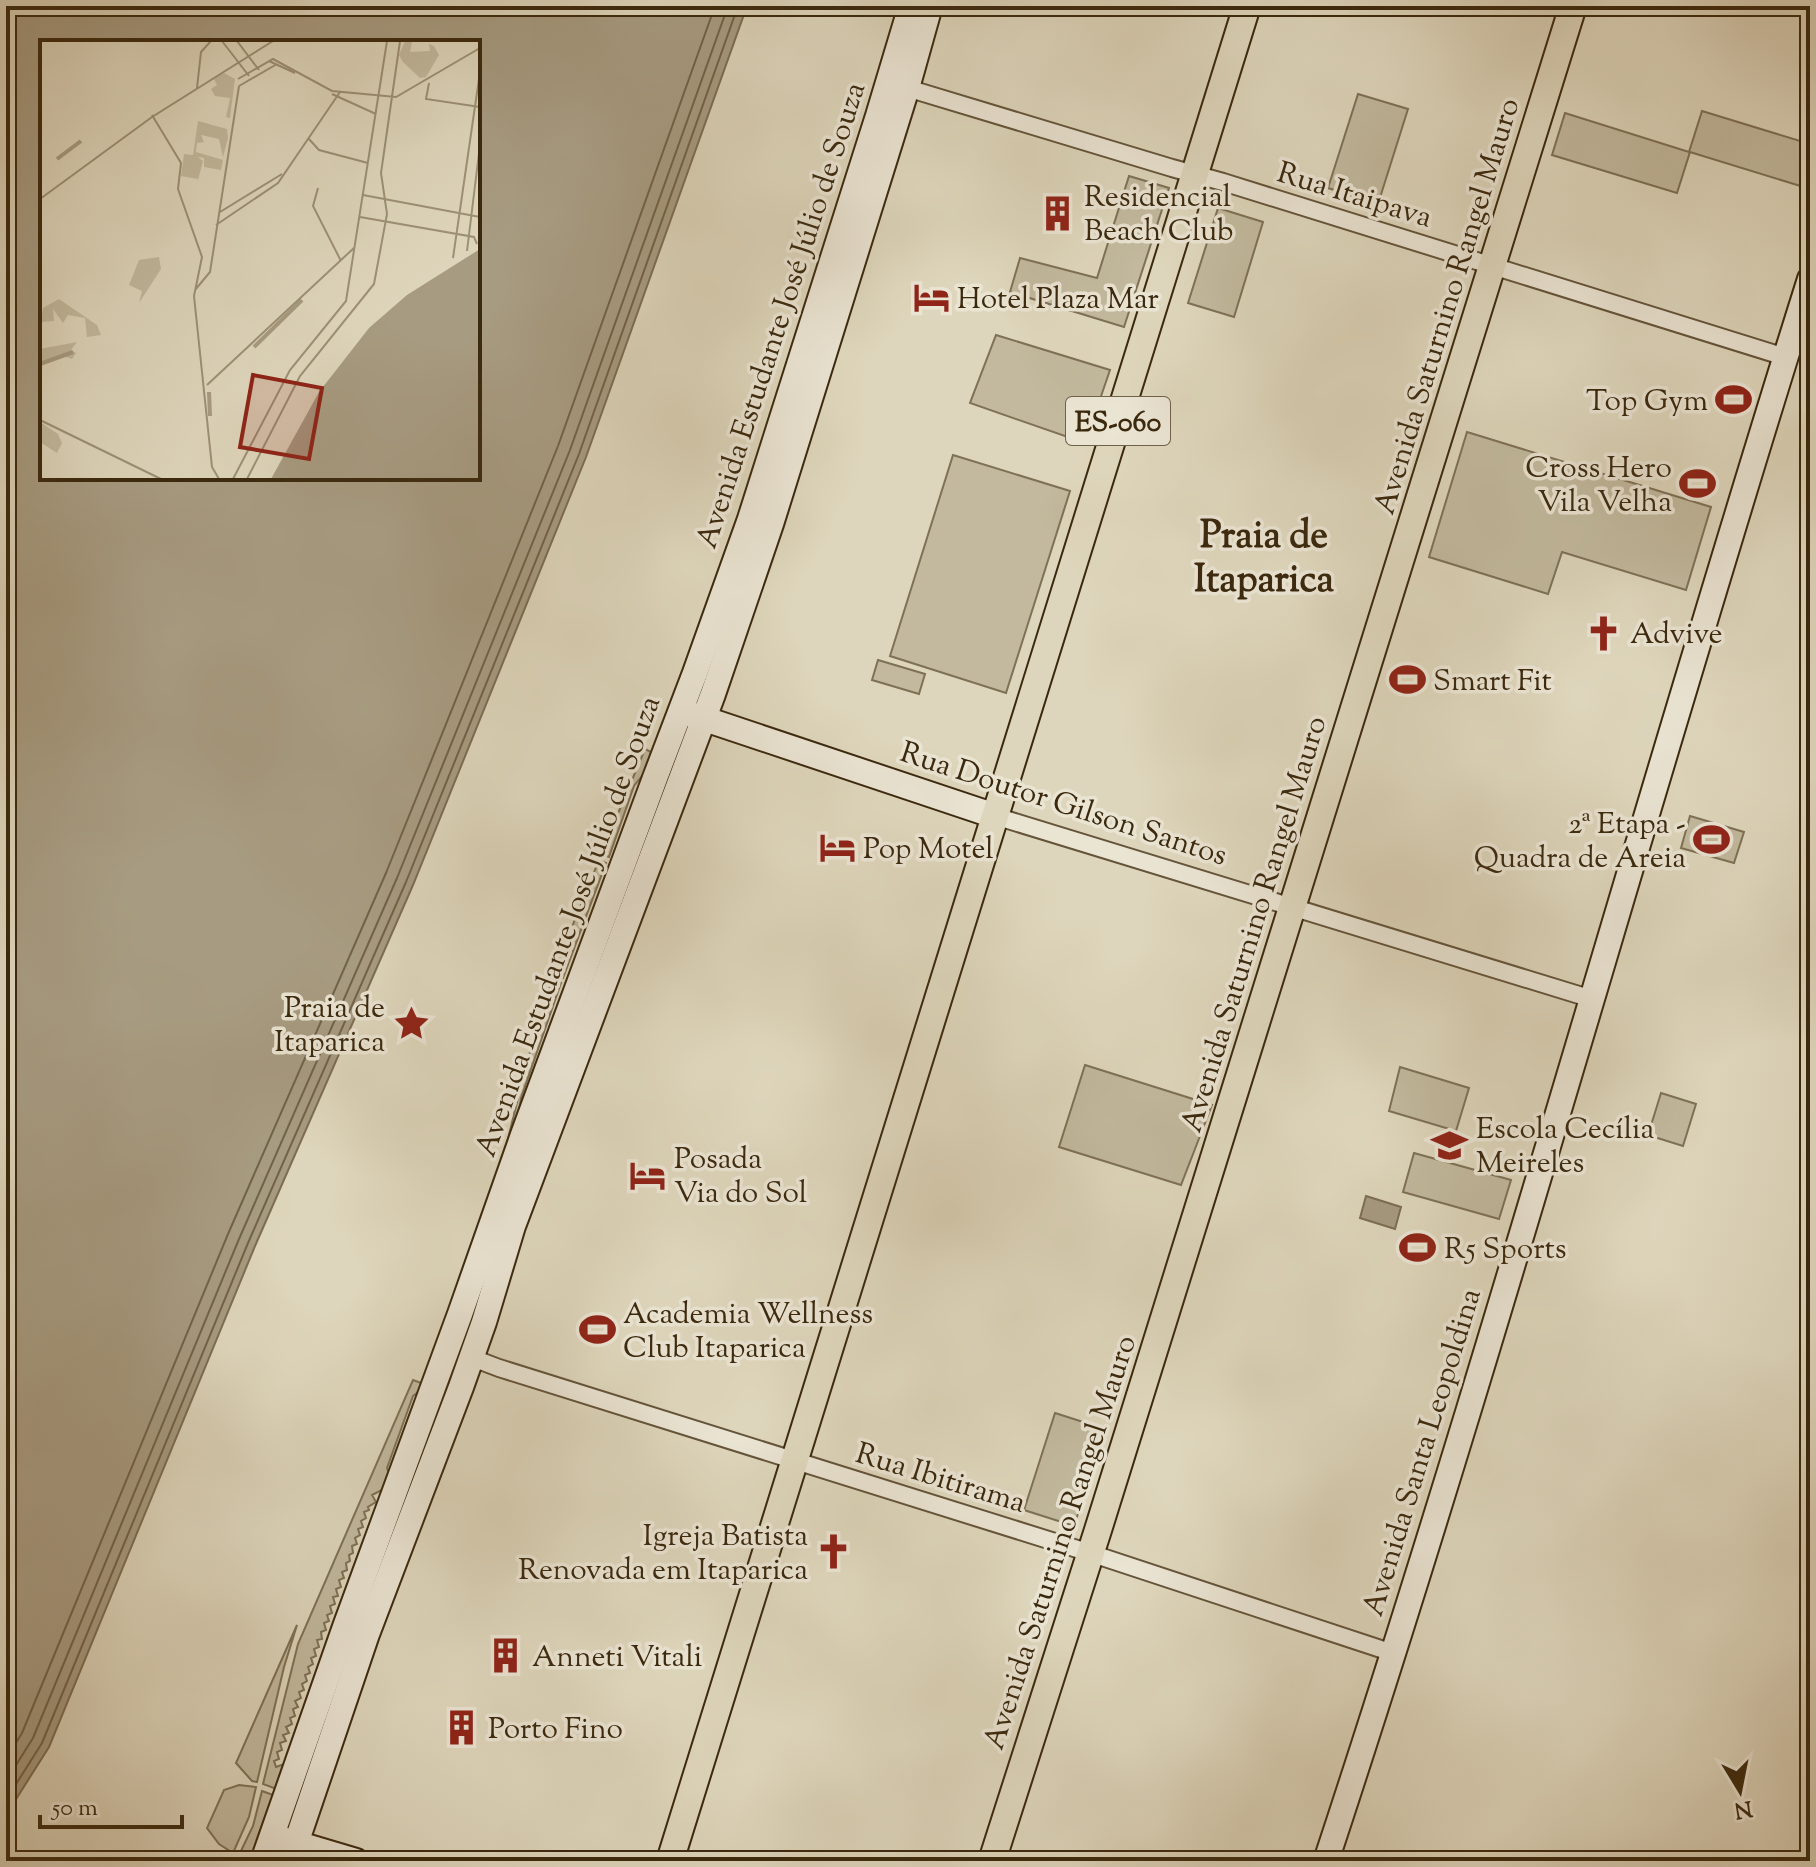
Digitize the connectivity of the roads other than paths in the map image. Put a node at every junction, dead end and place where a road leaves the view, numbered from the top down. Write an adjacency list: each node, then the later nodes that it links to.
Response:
1 (911, 6): 10 (street, Avenida Estudante José Júlio de Souza)
2 (930, 6): 5 (street, Avenida Estudante José Júlio de Souza)
3 (1247, 6): 6 (main road, ES-060)
4 (1573, 6): 7 (main road, Avenida Saturnino Rangel Mauro)
5 (907, 88): 6 (street, Rua Itaipava); 10 (street, Avenida Estudante José Júlio de Souza)
6 (1195, 175): 7 (street, Rua Itaipava); 11 (main road, ES-060)
7 (1492, 266): 9 (street, Rua Itaipava); 12 (main road, Avenida Saturnino Rangel Mauro)
8 (1810, 279): 9 (street, Avenida Santa Leopoldina)
9 (1785, 357): 13 (street, Avenida Santa Leopoldina)
10 (692, 715): 11 (street, Rua Doutor Gilson Santos); 14 (street, Avenida Estudante José Júlio de Souza); 18 (street, Avenida Estudante José Júlio de Souza)
11 (995, 816): 12 (street, Rua Doutor Gilson Santos); 15 (main road, ES-060)
12 (1291, 908): 13 (street, Rua Doutor Gilson Santos); 16 (main road, Avenida Saturnino Rangel Mauro)
13 (1592, 999): 17 (street, Avenida Santa Leopoldina)
14 (470, 1357): 15 (street, Rua Ibitirama); 19 (street, Avenida Estudante José Júlio de Souza)
15 (794, 1461): 16 (street, Rua Ibitirama); 22 (main road, ES-060)
16 (1090, 1553): 17 (street, Rua Ibitirama); 23 (main road, Avenida Saturnino Rangel Mauro)
17 (1393, 1653): 24 (street, Avenida Santa Leopoldina)
18 (272, 1836): 19 (street); 20 (street, Avenida Estudante José Júlio de Souza)
19 (294, 1852): 21 (street)
20 (263, 1861)
21 (356, 1861)
22 (670, 1861)
23 (992, 1861)
24 (1326, 1861)

